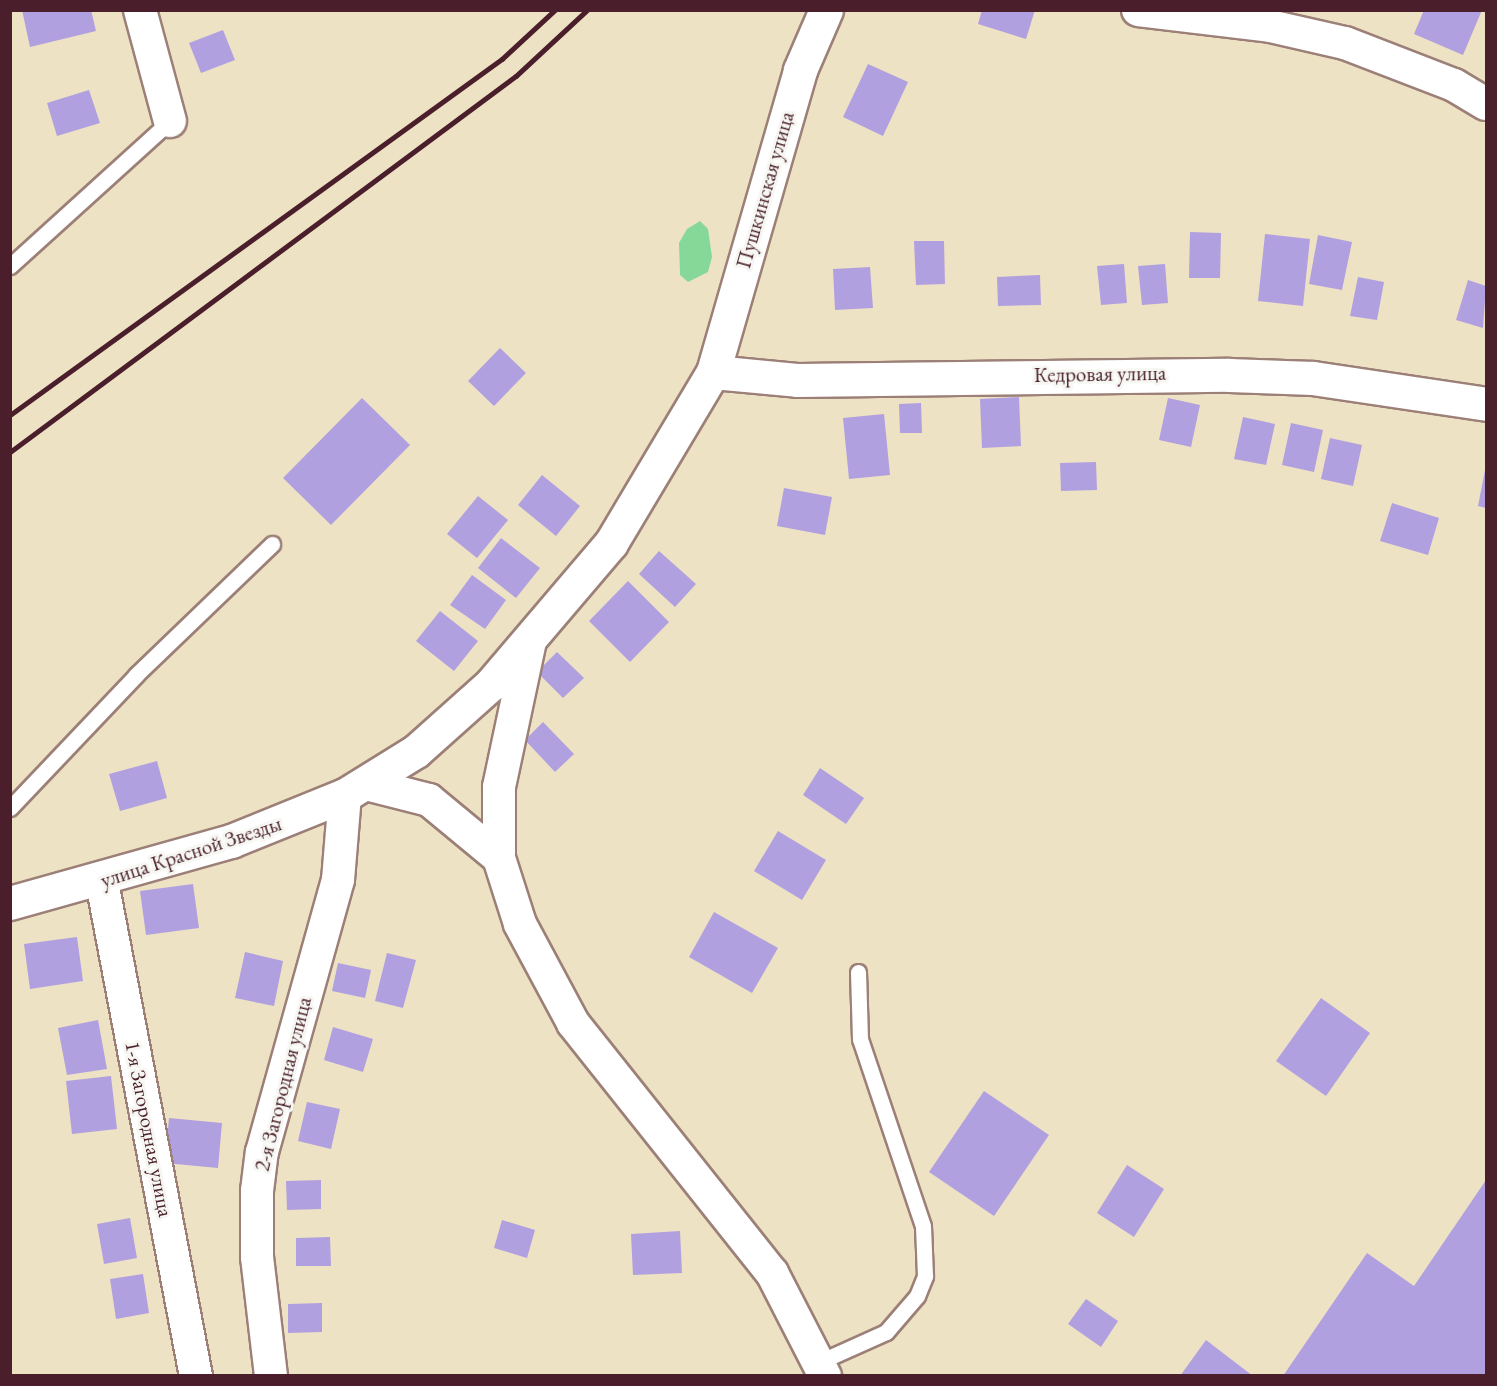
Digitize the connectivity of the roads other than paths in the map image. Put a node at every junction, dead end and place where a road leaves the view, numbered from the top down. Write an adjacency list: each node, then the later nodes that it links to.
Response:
1 (140, 10): 5 (street)
2 (826, 10): 7 (street, Пушкинская улица)
3 (1138, 10): 4 (street)
4 (1486, 104)
5 (170, 120): 6 (lane)
6 (10, 266)
7 (713, 372): 8 (street, Кедровая улица); 10 (street, Пушкинская улица)
8 (1486, 404)
9 (272, 544): 12 (lane)
10 (530, 641): 11 (street, улица Красной Звезды); 13 (street)
11 (356, 790): 13 (street); 14 (street, улица Красной Звезды); 19 (street, 2-я Загородная улица)
12 (10, 808)
13 (499, 858): 17 (street)
14 (102, 882): 15 (street, улица Красной Звезды); 18 (street, 1-я Загородная улица)
15 (10, 903)
16 (858, 972): 17 (lane)
17 (819, 1370)
18 (196, 1376)
19 (272, 1376)

